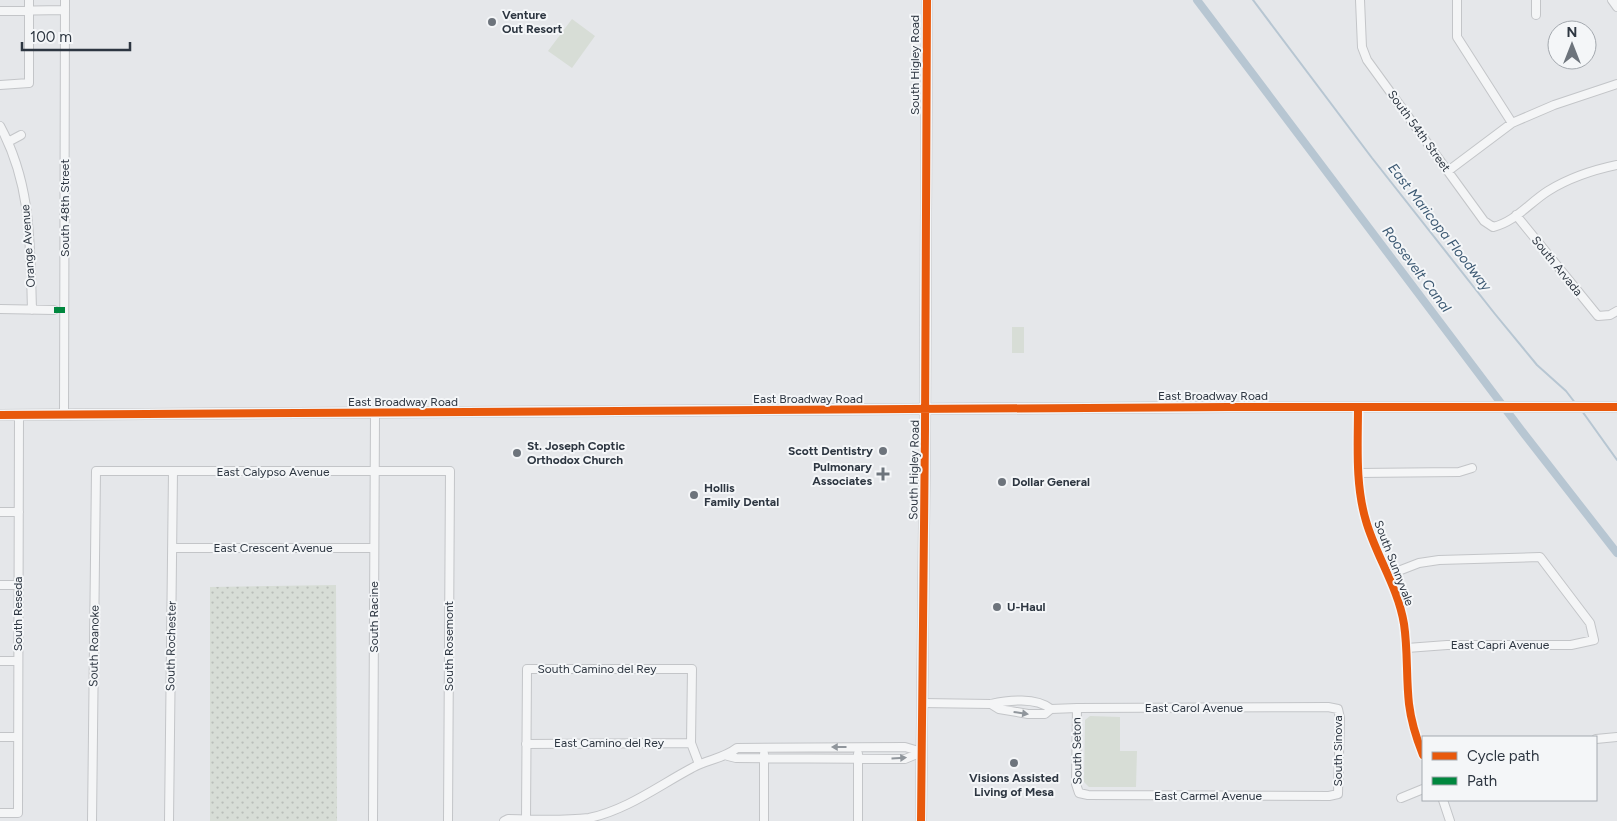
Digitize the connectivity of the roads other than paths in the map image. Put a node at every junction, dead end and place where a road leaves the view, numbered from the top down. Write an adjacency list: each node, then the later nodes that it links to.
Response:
1 (30, 0): 11 (street)
2 (65, 0): 9 (street, South 48th Street)
3 (927, 0): 28 (main road, South Higley Road)
4 (1360, 0): 20 (street, South 54th Street)
5 (1457, 0): 15 (street)
6 (1536, 0): 12 (street)
7 (1612, 0): 8 (street)
8 (1617, 7)
9 (65, 10): 11 (street); 32 (street, South 48th Street)
10 (0, 11): 11 (street)
11 (30, 11): 14 (street)
12 (1536, 15)
13 (1617, 84): 15 (street)
14 (0, 85)
15 (1512, 123): 20 (street)
16 (0, 126): 18 (street, Orange Avenue)
17 (21, 135): 18 (street)
18 (8, 142): 23 (street, Orange Avenue)
19 (1617, 165): 21 (street)
20 (1448, 171): 21 (street, South 54th Street)
21 (1516, 215): 25 (street, South Arvada)
22 (0, 310): 23 (street)
23 (32, 310): 24 (street)
24 (54, 310)
25 (1617, 311)
26 (1358, 407): 27 (main road, East Broadway Road); 28 (main road, East Broadway Road); 38 (street, South Sunnyvale)
27 (1617, 407)
28 (925, 410): 29 (main road, East Broadway Road); 49 (main road, South Higley Road)
29 (375, 414): 32 (main road, East Broadway Road); 37 (street, South Racine)
30 (0, 415): 31 (main road, East Broadway Road)
31 (19, 415): 32 (main road, East Broadway Road); 40 (street, South Reseda)
32 (64, 415)
33 (1472, 468): 38 (street)
34 (96, 471): 35 (street, East Calypso Avenue); 75 (street, South Roanoke)
35 (173, 471): 37 (street, East Calypso Avenue); 41 (street, South Rochester)
36 (450, 471): 37 (street, East Calypso Avenue); 78 (street, South Rosemont)
37 (375, 472): 42 (street, South Racine)
38 (1358, 473): 43 (street, South Sunnyvale)
39 (0, 512): 40 (street)
40 (19, 512): 45 (street, South Reseda)
41 (172, 548): 42 (street, East Crescent Avenue); 76 (street, South Rochester)
42 (374, 548): 77 (street, South Racine)
43 (1388, 575): 46 (street, South Sunnyvale); 46 (street, East Capri Avenue)
44 (0, 585): 45 (street)
45 (18, 585): 48 (street, South Reseda)
46 (1407, 648): 62 (street, South Sunnyvale)
47 (0, 661): 48 (street)
48 (18, 661): 54 (street, South Reseda)
49 (922, 703): 50 (street, East Carol Avenue); 63 (main road, South Higley Road)
50 (991, 704): 52 (street, East Carol Avenue); 52 (street, East Carol Avenue, one-way to 52)
51 (1077, 708): 52 (street, East Carol Avenue); 53 (street, East Carol Avenue); 69 (street, South Seton)
52 (1051, 709)
53 (1338, 709): 70 (street, South Sinova)
54 (18, 737): 56 (street); 73 (street, South Reseda)
55 (1617, 737): 57 (street)
56 (0, 738)
57 (1597, 738)
58 (691, 743): 59 (street, East Camino del Rey); 59 (street, South Camino del Rey); 67 (street, South Camino del Rey)
59 (526, 744): 74 (street, South Camino del Rey)
60 (764, 747): 61 (street, one-way to 60); 64 (street); 65 (street)
61 (858, 747): 63 (street); 66 (street)
62 (1422, 750)
63 (922, 752): 66 (street, one-way to 63); 83 (main road, South Higley Road)
64 (728, 756): 65 (street); 67 (street)
65 (764, 758): 66 (street); 81 (street)
66 (858, 758): 82 (street)
67 (699, 764): 80 (street)
68 (1422, 789): 71 (street)
69 (1079, 793): 70 (street, East Carmel Avenue)
70 (1338, 794)
71 (1401, 798)
72 (1443, 801): 84 (street)
73 (0, 814)
74 (526, 820): 79 (street); 80 (street)
75 (92, 821)
76 (169, 821)
77 (373, 821)
78 (448, 821)
79 (504, 821)
80 (572, 821)
81 (764, 821)
82 (858, 821)
83 (921, 821)
84 (1450, 821)

